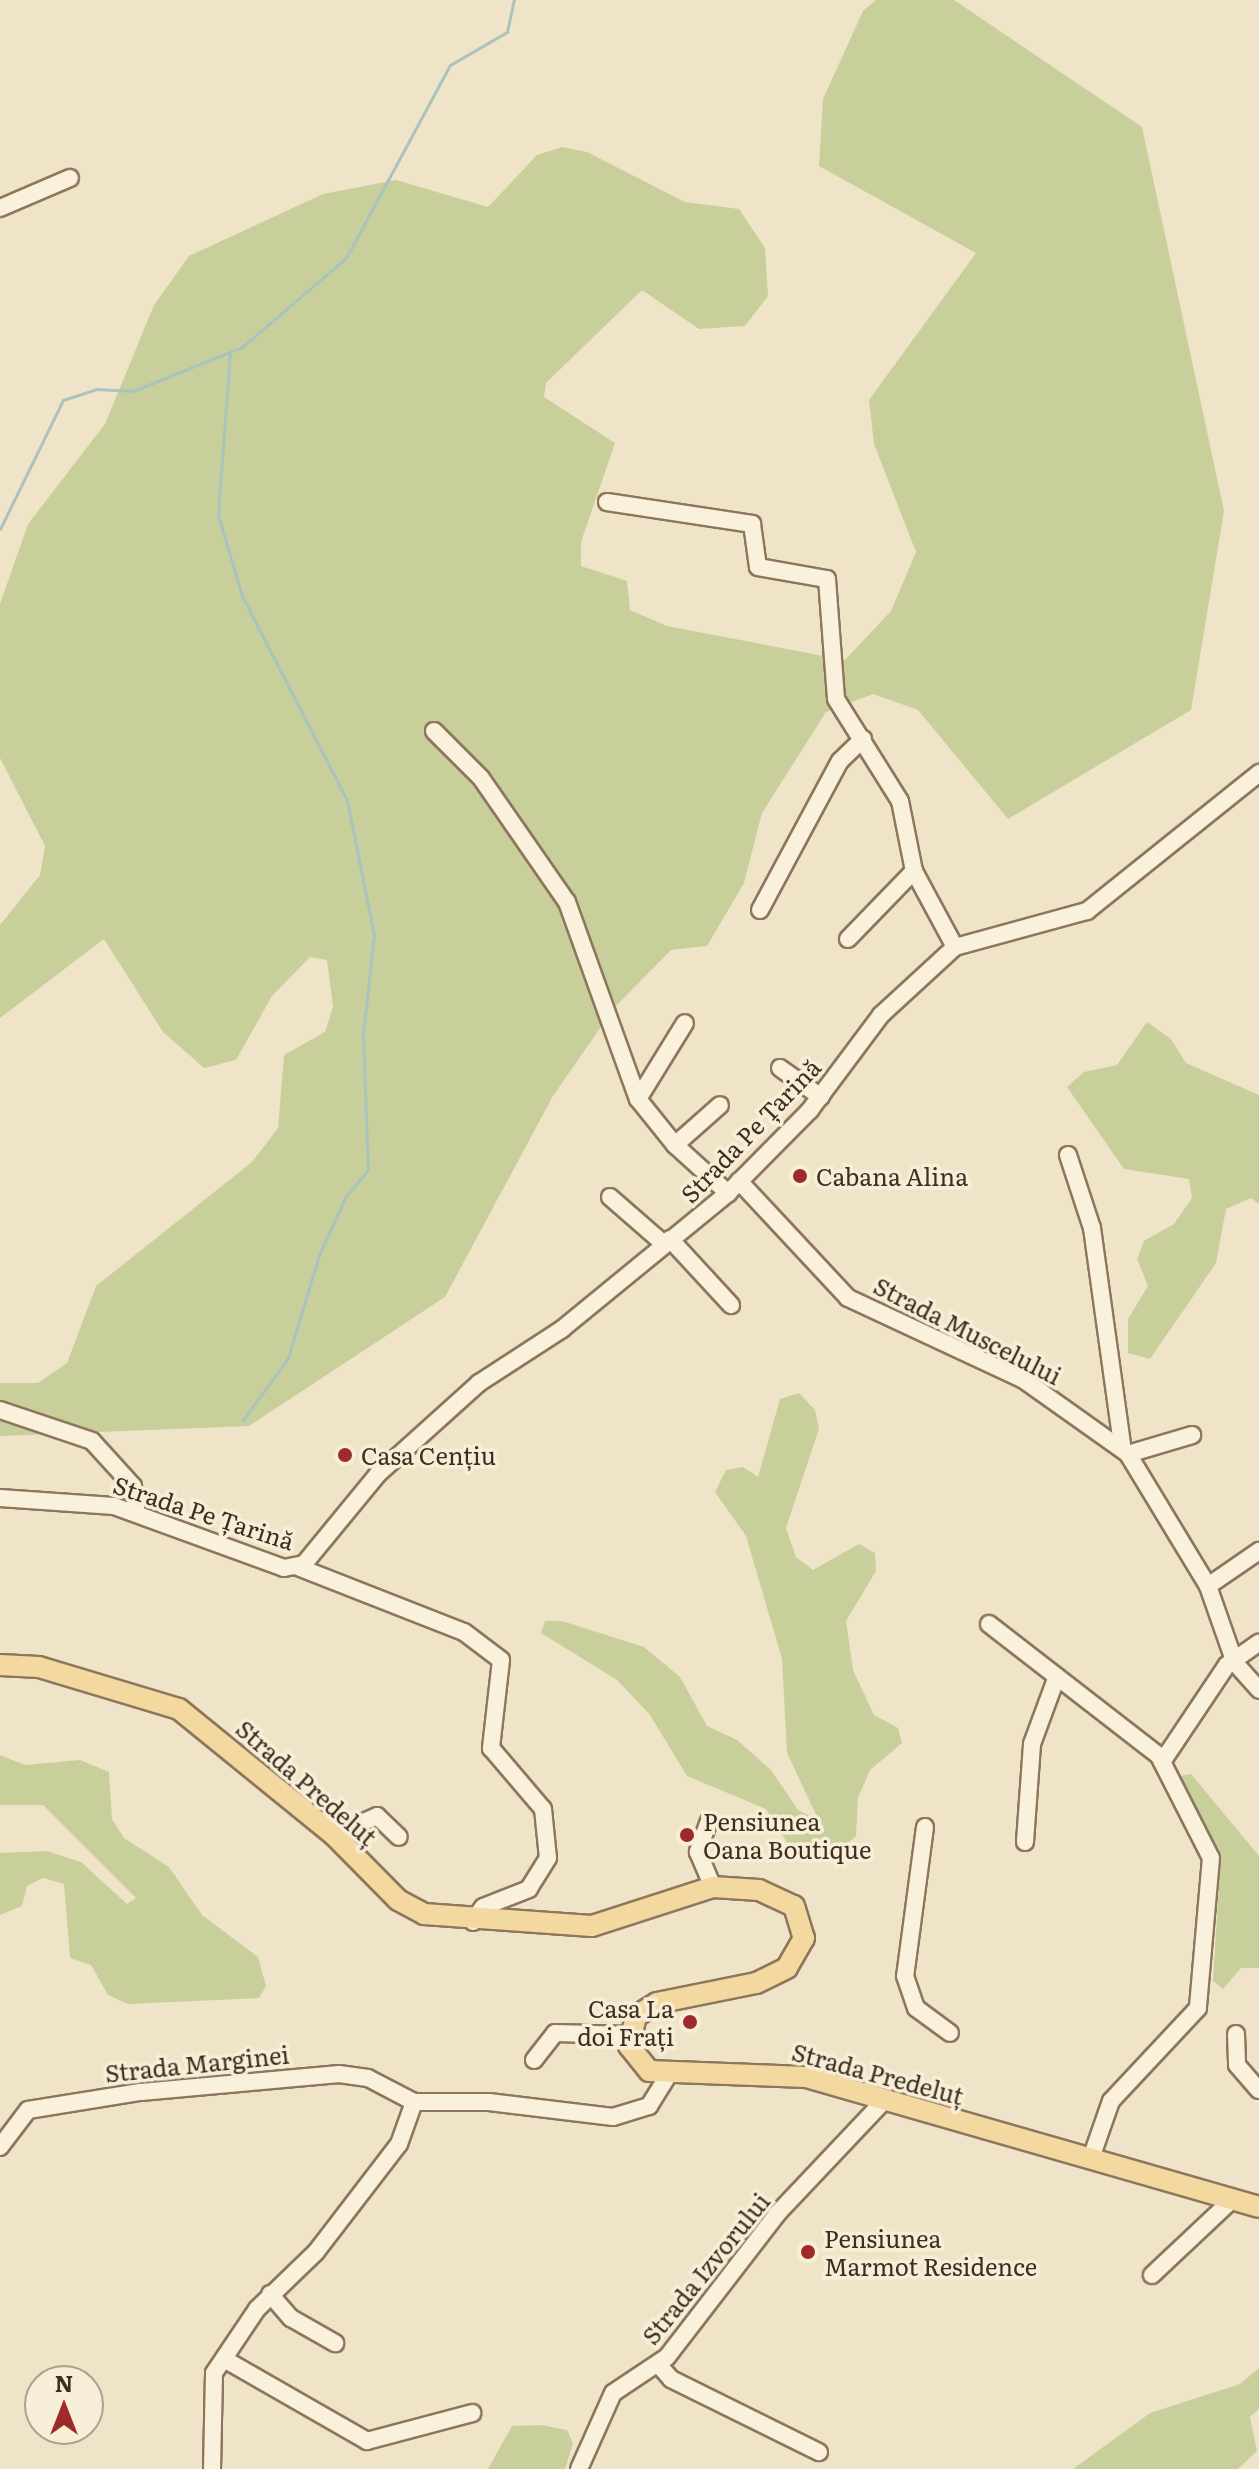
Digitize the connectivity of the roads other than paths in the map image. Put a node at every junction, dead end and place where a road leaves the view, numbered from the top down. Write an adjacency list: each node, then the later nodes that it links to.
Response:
1 (70, 178): 2 (street)
2 (0, 208)
3 (607, 502): 5 (street)
4 (434, 731): 14 (street, Strada Muscelului)
5 (863, 739): 7 (street); 8 (street)
6 (1259, 773): 10 (street, Strada Pe Țarină)
7 (914, 871): 9 (street); 10 (street)
8 (760, 910)
9 (848, 939)
10 (955, 947): 13 (street, Strada Pe Țarină)
11 (685, 1023): 14 (street)
12 (780, 1068): 13 (street)
13 (821, 1097): 18 (street, Strada Pe Țarină)
14 (638, 1099): 16 (street, Strada Muscelului)
15 (720, 1105): 16 (street)
16 (675, 1145): 18 (street, Strada Muscelului)
17 (1068, 1155): 24 (street)
18 (734, 1187): 20 (street, Strada Pe Țarină); 24 (street, Strada Muscelului)
19 (610, 1197): 20 (street)
20 (667, 1241): 21 (street); 28 (street, Strada Pe Țarină)
21 (731, 1305)
22 (0, 1410): 26 (street)
23 (1192, 1435): 24 (street)
24 (1125, 1452): 29 (street, Strada Muscelului)
25 (0, 1498): 26 (street, Strada Pe Țarină)
26 (137, 1513): 28 (street, Strada Pe Țarină)
27 (1259, 1551): 29 (street)
28 (298, 1567): 43 (street, Strada Pe Țarină)
29 (1208, 1586): 32 (street, Strada Muscelului)
30 (989, 1624): 34 (street)
31 (1259, 1643): 32 (street)
32 (1233, 1657): 35 (street, Strada Muscelului); 36 (street)
33 (3, 1660): 39 (main road, Strada Predeluț)
34 (1057, 1676): 36 (street); 41 (street)
35 (1259, 1690)
36 (1162, 1762): 53 (street)
37 (709, 1821): 42 (street)
38 (925, 1827): 44 (street)
39 (334, 1835): 40 (street); 43 (main road, Strada Predeluț)
40 (399, 1837)
41 (1025, 1842)
42 (713, 1887): 43 (main road, Strada Predeluț); 46 (main road, Strada Predeluț)
43 (473, 1922)
44 (950, 2033)
45 (1236, 2034): 49 (street)
46 (629, 2035): 47 (street); 48 (main road)
47 (534, 2060)
48 (668, 2075): 50 (main road, Strada Predeluț); 51 (street)
49 (1259, 2090)
50 (884, 2101): 53 (main road, Strada Predeluț); 60 (street, Strada Izvorului)
51 (414, 2102): 52 (street, Strada Marginei); 57 (street)
52 (0, 2147)
53 (1091, 2158): 54 (main road, Strada Predeluț)
54 (1233, 2199): 55 (main road, Strada Predeluț); 56 (street)
55 (1259, 2207)
56 (1152, 2275)
57 (270, 2294): 58 (street); 59 (street)
58 (335, 2343)
59 (224, 2359): 61 (street); 63 (street)
60 (658, 2364): 62 (street); 64 (street, Strada Izvorului)
61 (472, 2413)
62 (819, 2452)
63 (212, 2469)
64 (579, 2469)

